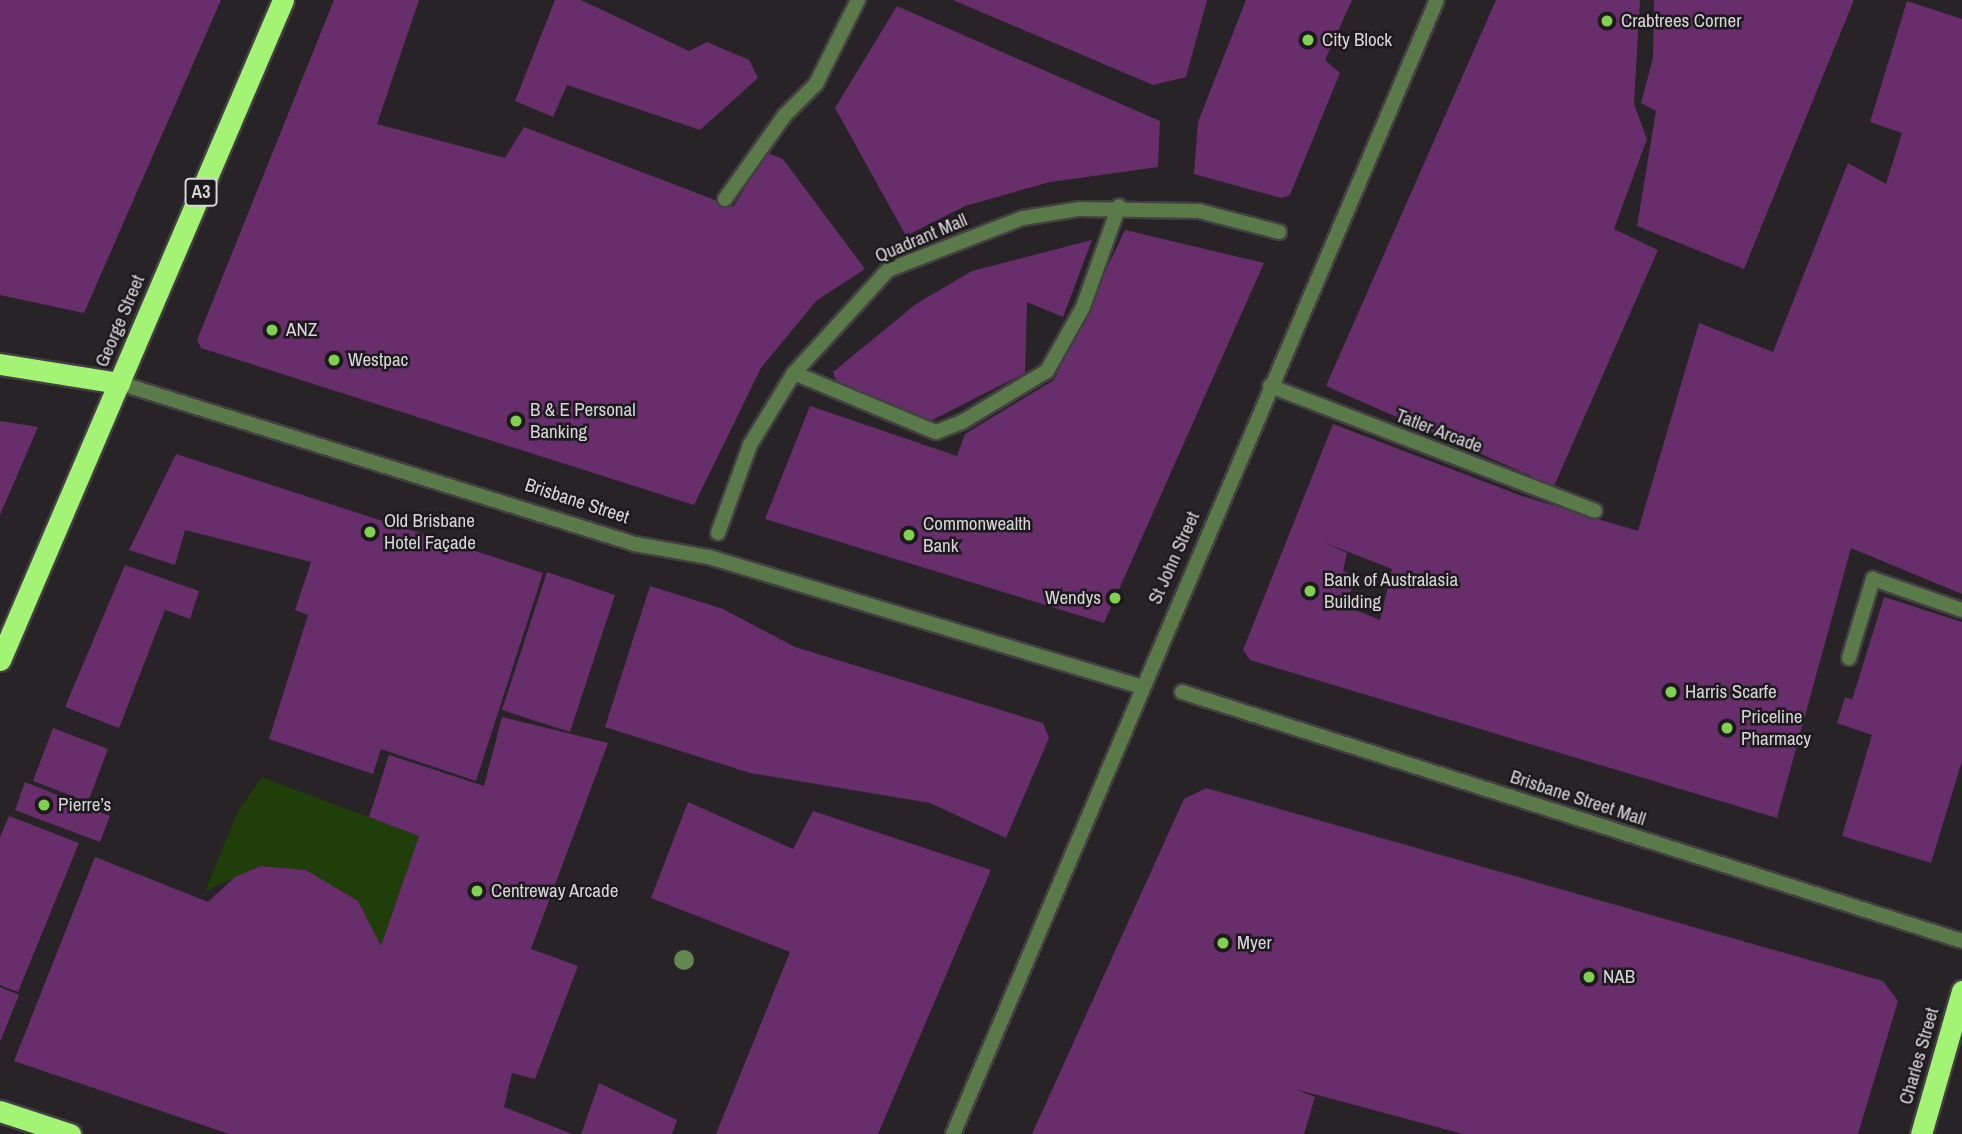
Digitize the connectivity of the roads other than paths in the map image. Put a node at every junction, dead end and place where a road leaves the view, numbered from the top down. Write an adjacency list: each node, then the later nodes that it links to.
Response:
1 (283, 0): 9 (highway, George Street / A3)
2 (858, 0): 4 (street)
3 (1437, 0): 10 (street, St John Street)
4 (725, 199)
5 (1119, 206): 6 (street, Quadrant Mall); 8 (street, Quadrant Mall); 8 (street)
6 (1279, 232)
7 (0, 364): 9 (highway, Brisbane Street)
8 (794, 373): 12 (street, Quadrant Mall)
9 (119, 383): 15 (highway, George Street / A3); 16 (street, Brisbane Street)
10 (1270, 386): 11 (street, Tatler Arcade); 16 (street, St John Street)
11 (1595, 511)
12 (718, 533)
13 (1962, 610): 14 (street)
14 (1849, 658)
15 (0, 660)
16 (1139, 686): 23 (street, St John Street)
17 (1182, 692): 18 (street, Brisbane Street Mall)
18 (1962, 941)
19 (1962, 991): 24 (highway, Charles Street)
20 (0, 1111): 21 (highway)
21 (28, 1127): 22 (highway)
22 (70, 1134)
23 (953, 1134)
24 (1921, 1134)

